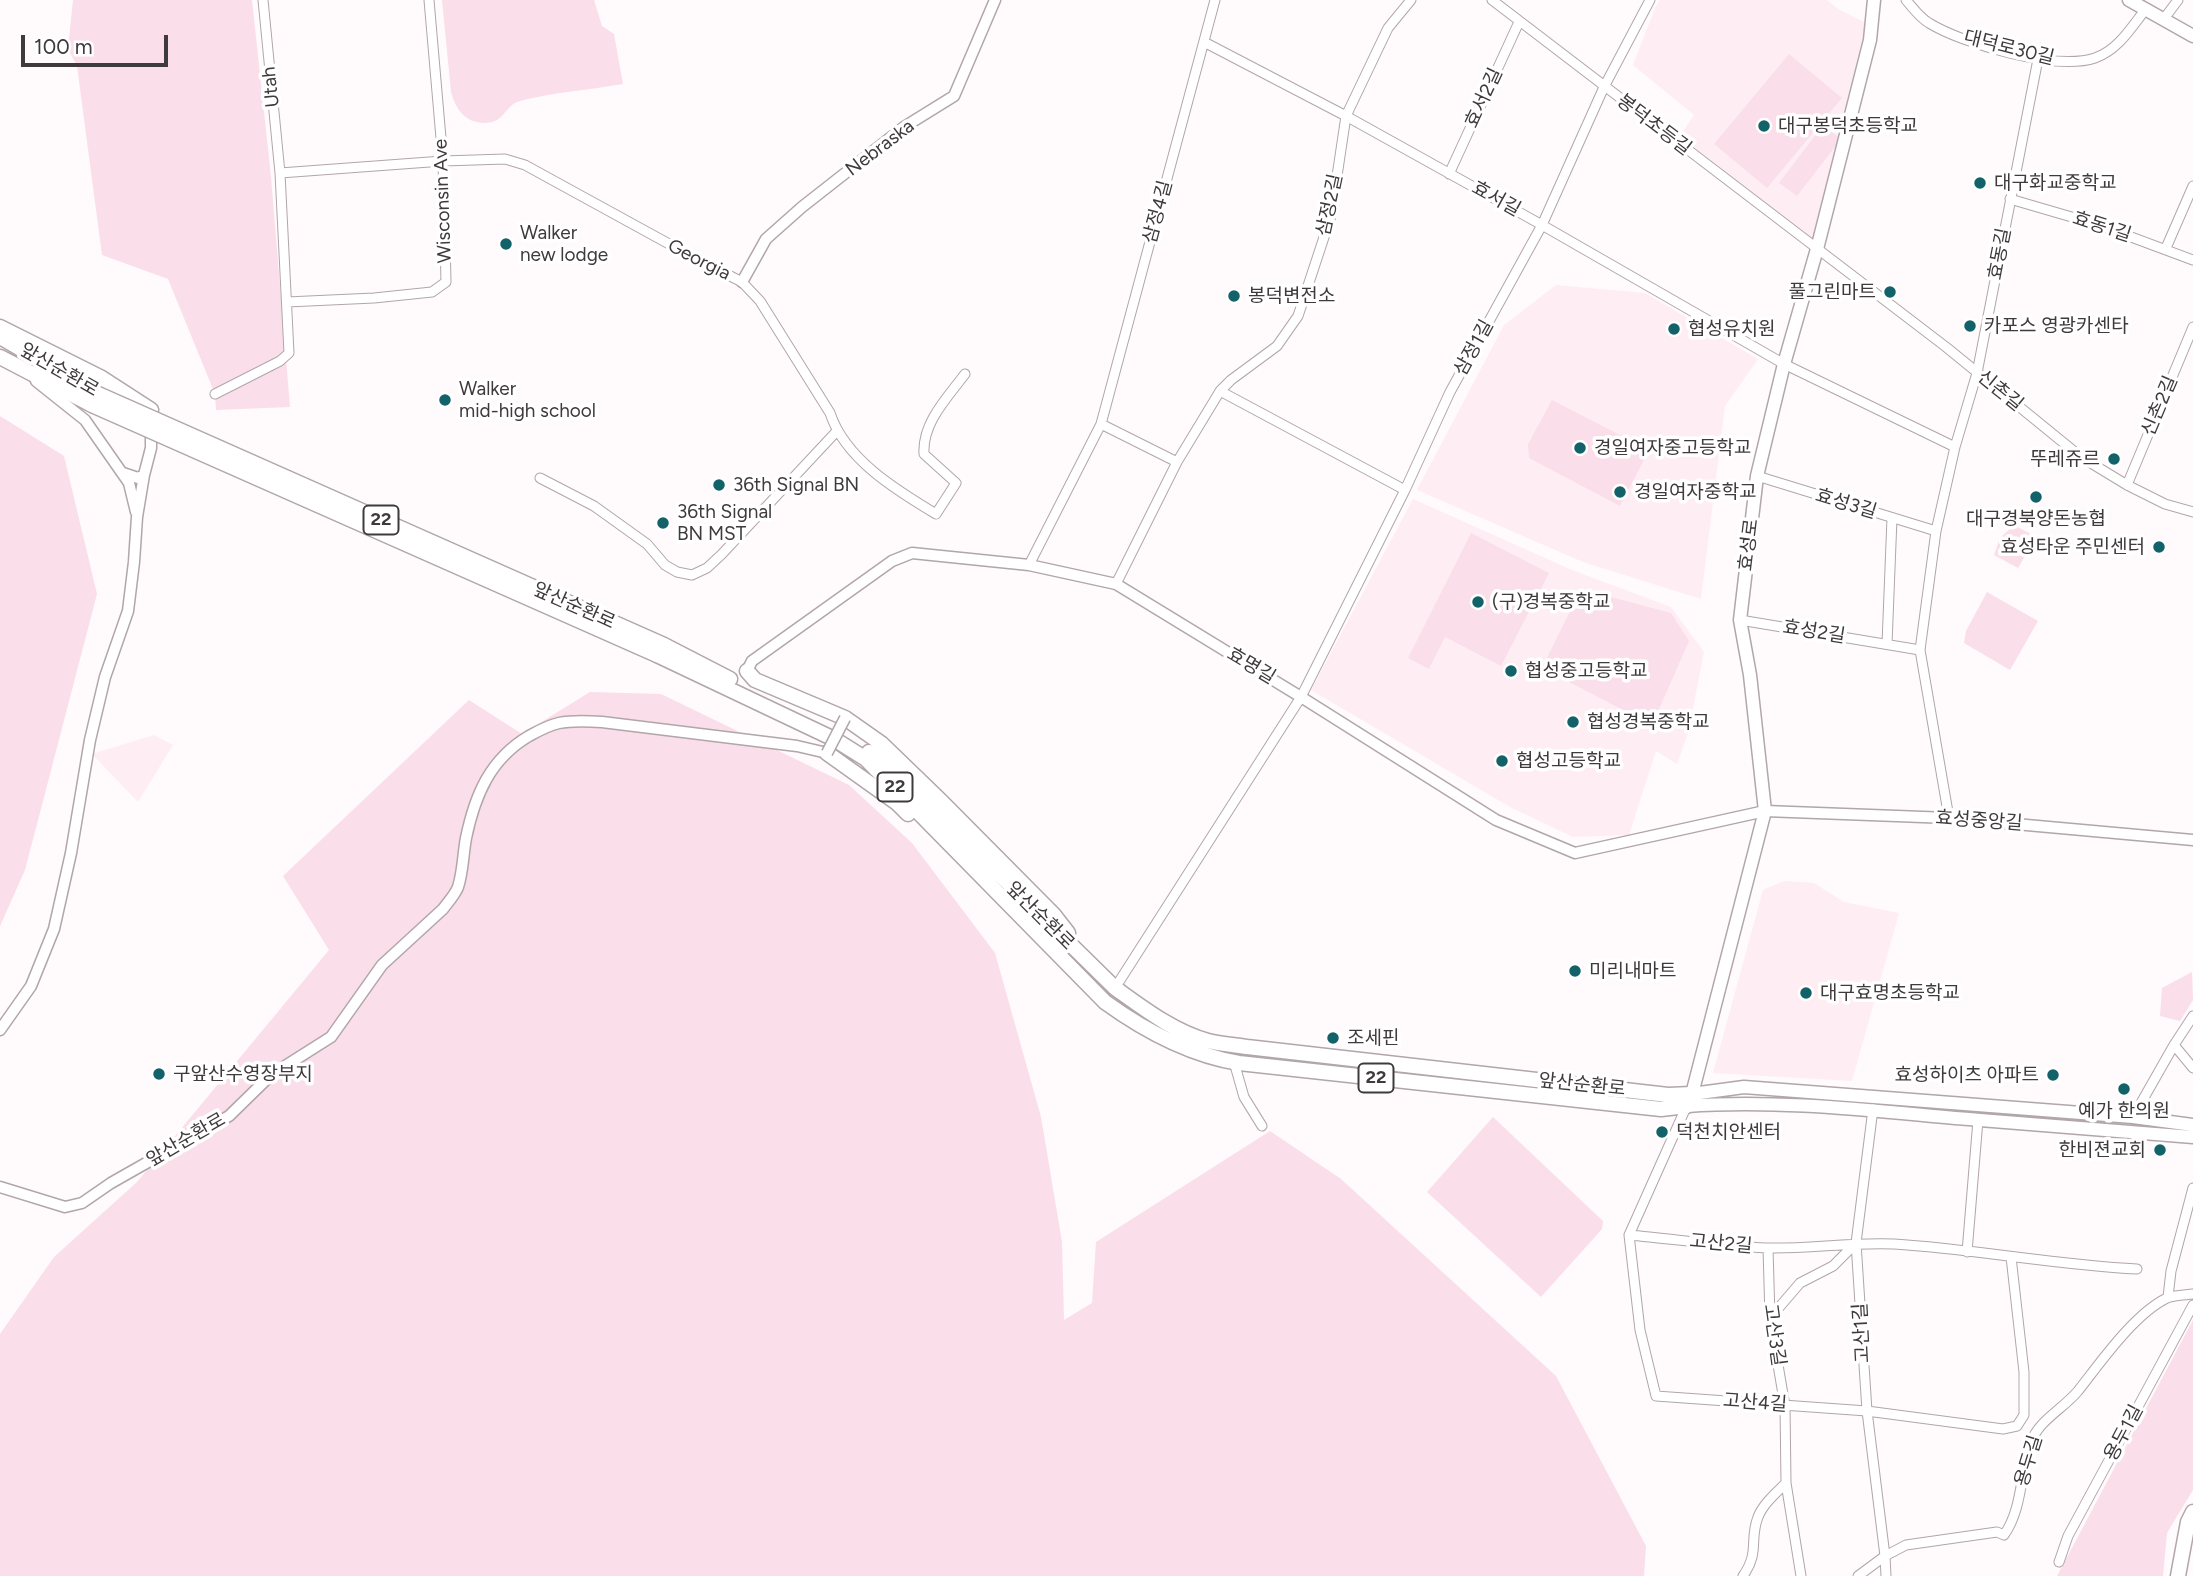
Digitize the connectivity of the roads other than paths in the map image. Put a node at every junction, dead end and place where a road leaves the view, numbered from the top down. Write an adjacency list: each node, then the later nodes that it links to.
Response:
1 (263, 0): 21 (street, Utah)
2 (429, 0): 20 (street, Wisconsin Ave)
3 (995, 0): 29 (street, Nebraska)
4 (1215, 0): 16 (street, 삼정4길)
5 (1411, 0): 19 (street, 삼정2길)
6 (1492, 0): 14 (street, 봉덕초등길)
7 (1650, 0): 18 (street, 삼정1길)
8 (1874, 0): 27 (main road, 효성로)
9 (1906, 0): 17 (street, 대덕로30길)
10 (2129, 0): 12 (main road)
11 (2178, 0): 13 (street)
12 (2145, 10): 13 (main road); 17 (street, 대덕로30길)
13 (2163, 20): 15 (main road)
14 (1519, 22): 18 (street, 봉덕초등길); 22 (street, 효서2길)
15 (2193, 36)
16 (1204, 42): 19 (street, 효서길); 43 (street, 삼정4길)
17 (2038, 59): 24 (street, 효동길)
18 (1604, 87): 25 (street, 삼정1길); 27 (street, 봉덕초등길)
19 (1346, 116): 22 (street, 효서길); 39 (street, 삼정2길)
20 (443, 160): 21 (street, Georgia); 29 (street, Georgia); 30 (street, Wisconsin Ave)
21 (280, 173): 30 (street, Utah)
22 (1450, 174): 25 (street, 효서길)
23 (2193, 186): 26 (street)
24 (2010, 199): 26 (street, 효동1길); 37 (street, 효동길)
25 (1542, 225): 35 (street, 효서길); 52 (street, 삼정1길)
26 (2165, 248): 28 (street, 효동1길)
27 (1817, 249): 35 (main road, 효성로); 37 (street, 신촌길)
28 (2193, 260)
29 (742, 282): 44 (street, Georgia)
30 (287, 302): 40 (street, Utah)
31 (0, 327): 42 (highway)
32 (2193, 327): 51 (street, 신촌2길)
33 (0, 337): 41 (highway, 앞산순환로 / 22)
34 (0, 357): 36 (highway, 앞산순환로 / 22)
35 (1784, 365): 45 (street); 49 (main road, 효성로)
36 (20, 369): 41 (highway, 앞산순환로 / 22); 47 (street)
37 (1978, 373): 45 (street, 효동길); 51 (street, 신촌길)
38 (965, 374): 44 (street, Georgia)
39 (1220, 391): 46 (street, 삼정2길); 52 (street)
40 (215, 394)
41 (95, 400): 69 (highway, 앞산순환로 / 22, bridge)
42 (151, 410): 48 (street)
43 (1101, 424): 46 (street); 57 (street, 삼정4길)
44 (836, 432): 50 (street)
45 (1955, 447): 56 (street, 효동길)
46 (1177, 462): 58 (street, 삼정2길)
47 (122, 473): 48 (street); 54 (street)
48 (144, 475): 54 (street)
49 (1757, 476): 55 (street, 효성3길); 59 (main road, 효성로)
50 (540, 478)
51 (2127, 485): 53 (street, 신촌길)
52 (1405, 490): 63 (street, 삼정1길)
53 (2193, 512)
54 (137, 517): 72 (street)
55 (1892, 518): 56 (street, 효성3길); 60 (street)
56 (1936, 531): 61 (street, 효동길)
57 (1029, 565): 58 (street, 효명길); 62 (street, 효명길)
58 (1116, 584): 63 (street, 효명길)
59 (1740, 620): 60 (street, 효성2길); 66 (main road, 효성로)
60 (1887, 645): 61 (street, 효성2길)
61 (1920, 650): 67 (street, 효동길)
62 (747, 671): 64 (highway)
63 (1301, 697): 66 (street, 효명길); 70 (street, 삼정1길)
64 (845, 718): 65 (street, bridge); 69 (highway)
65 (827, 753): 69 (highway); 83 (street, 앞산순환로)
66 (1765, 811): 67 (street, 효성중앙길); 76 (main road, 효성로)
67 (1949, 818): 68 (street, 효성중앙길)
68 (2193, 840)
69 (1092, 978): 70 (highway, 앞산순환로 / 22); 74 (highway, 앞산순환로 / 22)
70 (1115, 988): 76 (highway, 앞산순환로 / 22)
71 (2193, 1016): 73 (street)
72 (0, 1030)
73 (2174, 1045): 75 (street); 78 (street)
74 (1234, 1062): 76 (highway, 앞산순환로 / 22); 81 (street)
75 (2193, 1068)
76 (1689, 1100): 77 (main road, 앞산순환로 / 22); 78 (main road, 앞산순환로 / 22); 85 (street)
77 (1873, 1109): 79 (main road, 앞산순환로 / 22); 86 (street, 고산1길)
78 (2133, 1117): 80 (main road, 앞산순환로 / 22)
79 (1978, 1120): 82 (main road, 앞산순환로 / 22); 88 (street)
80 (2193, 1125)
81 (1262, 1126)
82 (2193, 1136)
83 (0, 1187)
84 (2193, 1188): 92 (street)
85 (1629, 1235): 87 (street, 고산2길); 95 (street, 고산4길)
86 (1856, 1243): 87 (street, 고산2길); 88 (street, 고산2길); 94 (street); 96 (street, 고산1길)
87 (1768, 1248): 94 (street, 고산3길)
88 (1967, 1252): 89 (street, 고산2길)
89 (2011, 1257): 90 (street, 고산2길); 96 (street, 고산4길)
90 (2137, 1269)
91 (2193, 1294): 92 (street)
92 (2168, 1297): 99 (street, 용두길)
93 (2193, 1305): 100 (street, 용두1길)
94 (1770, 1318): 95 (street, 고산3길)
95 (1785, 1406): 96 (street, 고산4길); 97 (street, 고산3길)
96 (1867, 1410): 99 (street, 고산1길)
97 (1786, 1483): 101 (street); 102 (street, 고산3길)
98 (2193, 1512): 105 (highway)
99 (1885, 1556): 103 (street, 용두길); 104 (street)
100 (2059, 1562)
101 (1743, 1576)
102 (1801, 1576)
103 (1858, 1576)
104 (1886, 1576)
105 (2178, 1576)

